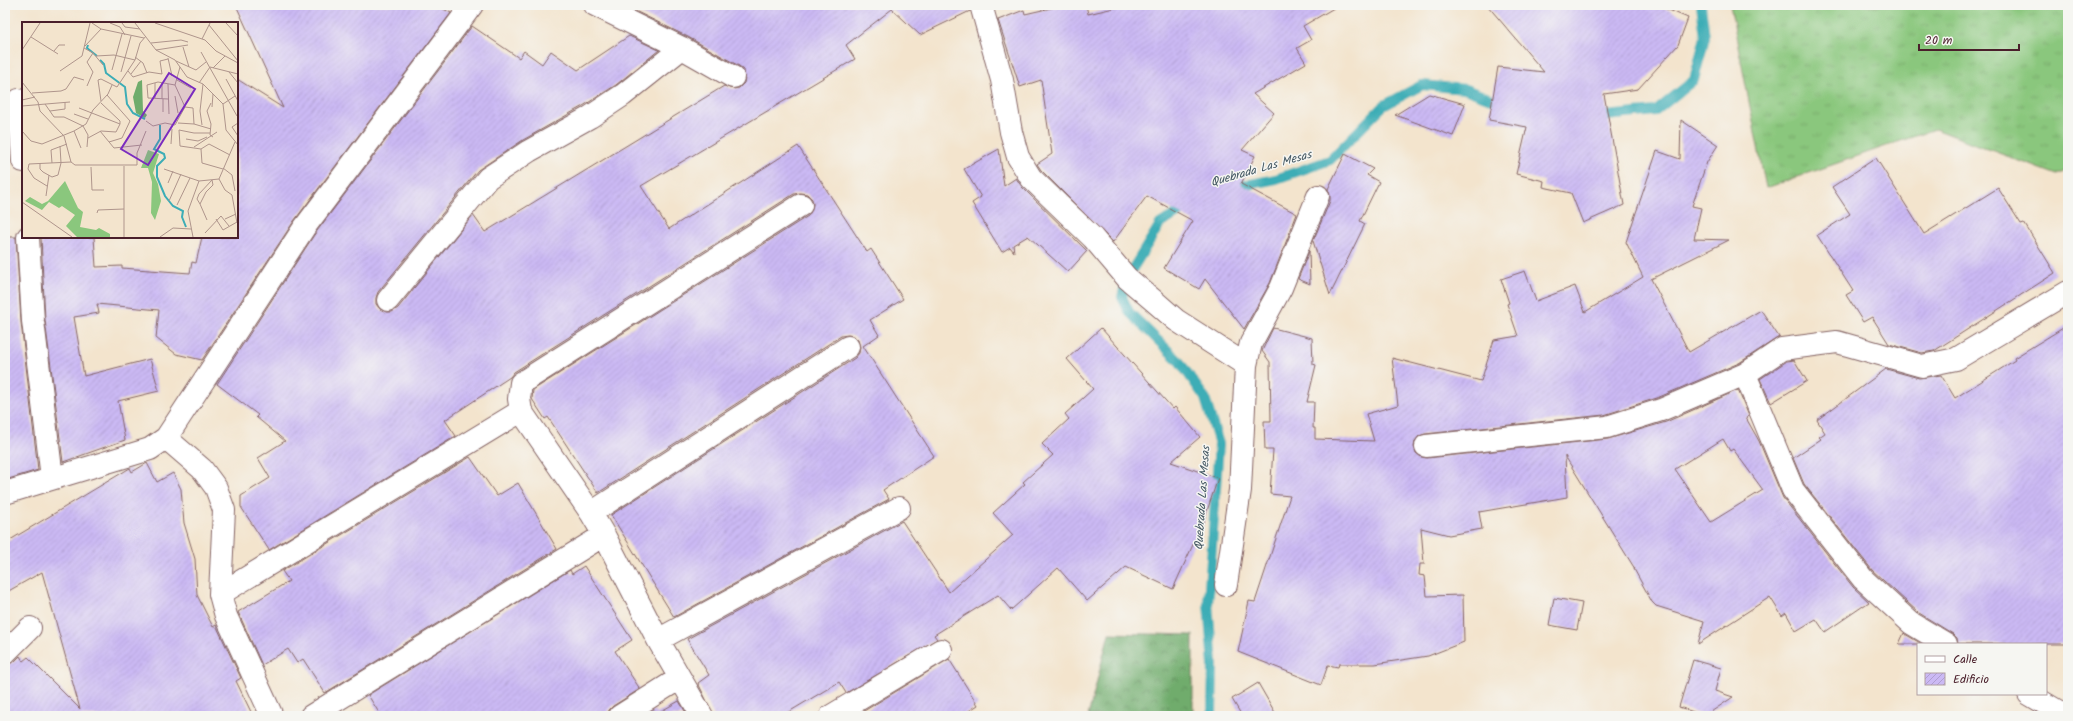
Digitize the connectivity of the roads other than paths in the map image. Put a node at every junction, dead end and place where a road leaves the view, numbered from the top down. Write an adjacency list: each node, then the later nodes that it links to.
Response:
1 (472, 5): 17 (street)
2 (595, 5): 4 (street)
3 (981, 5): 14 (street)
4 (682, 48): 5 (street); 12 (street)
5 (733, 76)
6 (19, 100): 7 (street)
7 (22, 146)
8 (1318, 196): 14 (street)
9 (801, 205): 16 (street)
10 (28, 238): 19 (street)
11 (2068, 292): 15 (street)
12 (388, 300)
13 (848, 347): 22 (street)
14 (1246, 365): 24 (street)
15 (1745, 374): 18 (street); 28 (street)
16 (521, 411): 22 (street); 25 (street)
17 (166, 438): 19 (street); 25 (street)
18 (1426, 446)
19 (52, 478): 20 (street)
20 (5, 493)
21 (899, 508): 27 (street)
22 (591, 513): 23 (street)
23 (604, 534): 27 (street); 34 (street)
24 (1226, 585)
25 (220, 594): 33 (street)
26 (30, 628): 30 (street)
27 (658, 640): 31 (street)
28 (1944, 643)
29 (941, 650): 37 (street)
30 (5, 653)
31 (680, 678): 35 (street); 36 (street)
32 (2031, 695): 38 (street)
33 (272, 716)
34 (311, 716)
35 (620, 716)
36 (702, 716)
37 (831, 716)
38 (2066, 716)

